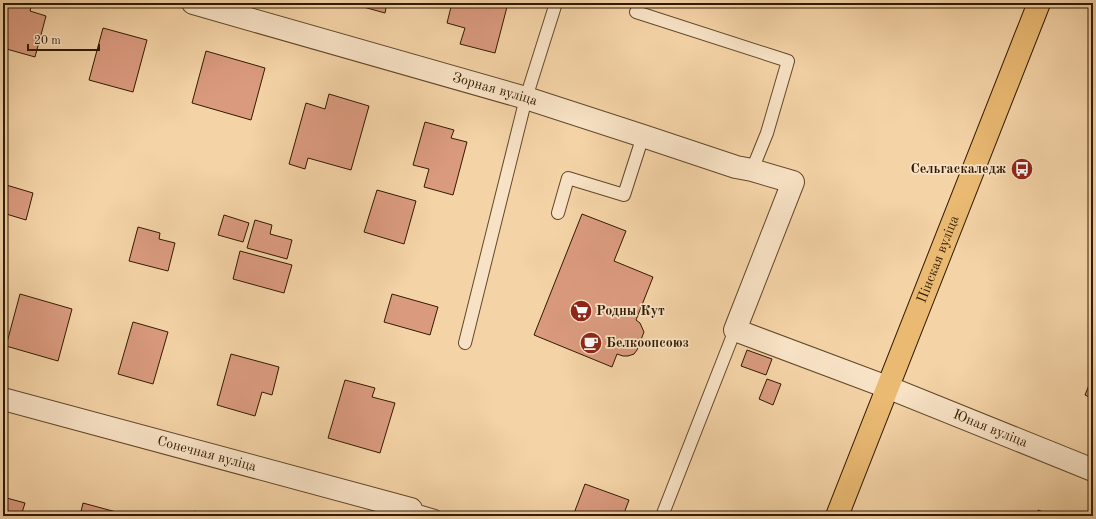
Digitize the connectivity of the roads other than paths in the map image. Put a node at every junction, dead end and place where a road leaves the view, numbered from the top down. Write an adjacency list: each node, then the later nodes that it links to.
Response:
1 (194, 3): 5 (street, Зорная вуліца)
2 (556, 3): 5 (lane)
3 (1039, 3): 11 (main road, Пінская вуліца)
4 (636, 12): 7 (lane)
5 (526, 98): 6 (street, Зорная вуліца); 10 (lane)
6 (643, 136): 7 (street, Зорная вуліца); 8 (lane)
7 (752, 170): 9 (street, Зорная вуліца)
8 (558, 213)
9 (736, 330): 11 (street, Юная вуліца); 16 (lane)
10 (465, 342)
11 (887, 387): 13 (street, Юная вуліца); 17 (main road, Пінская вуліца)
12 (3, 399): 14 (street, Сонечная вуліца)
13 (1093, 470)
14 (410, 513): 15 (lane)
15 (435, 516)
16 (662, 516)
17 (837, 516)

